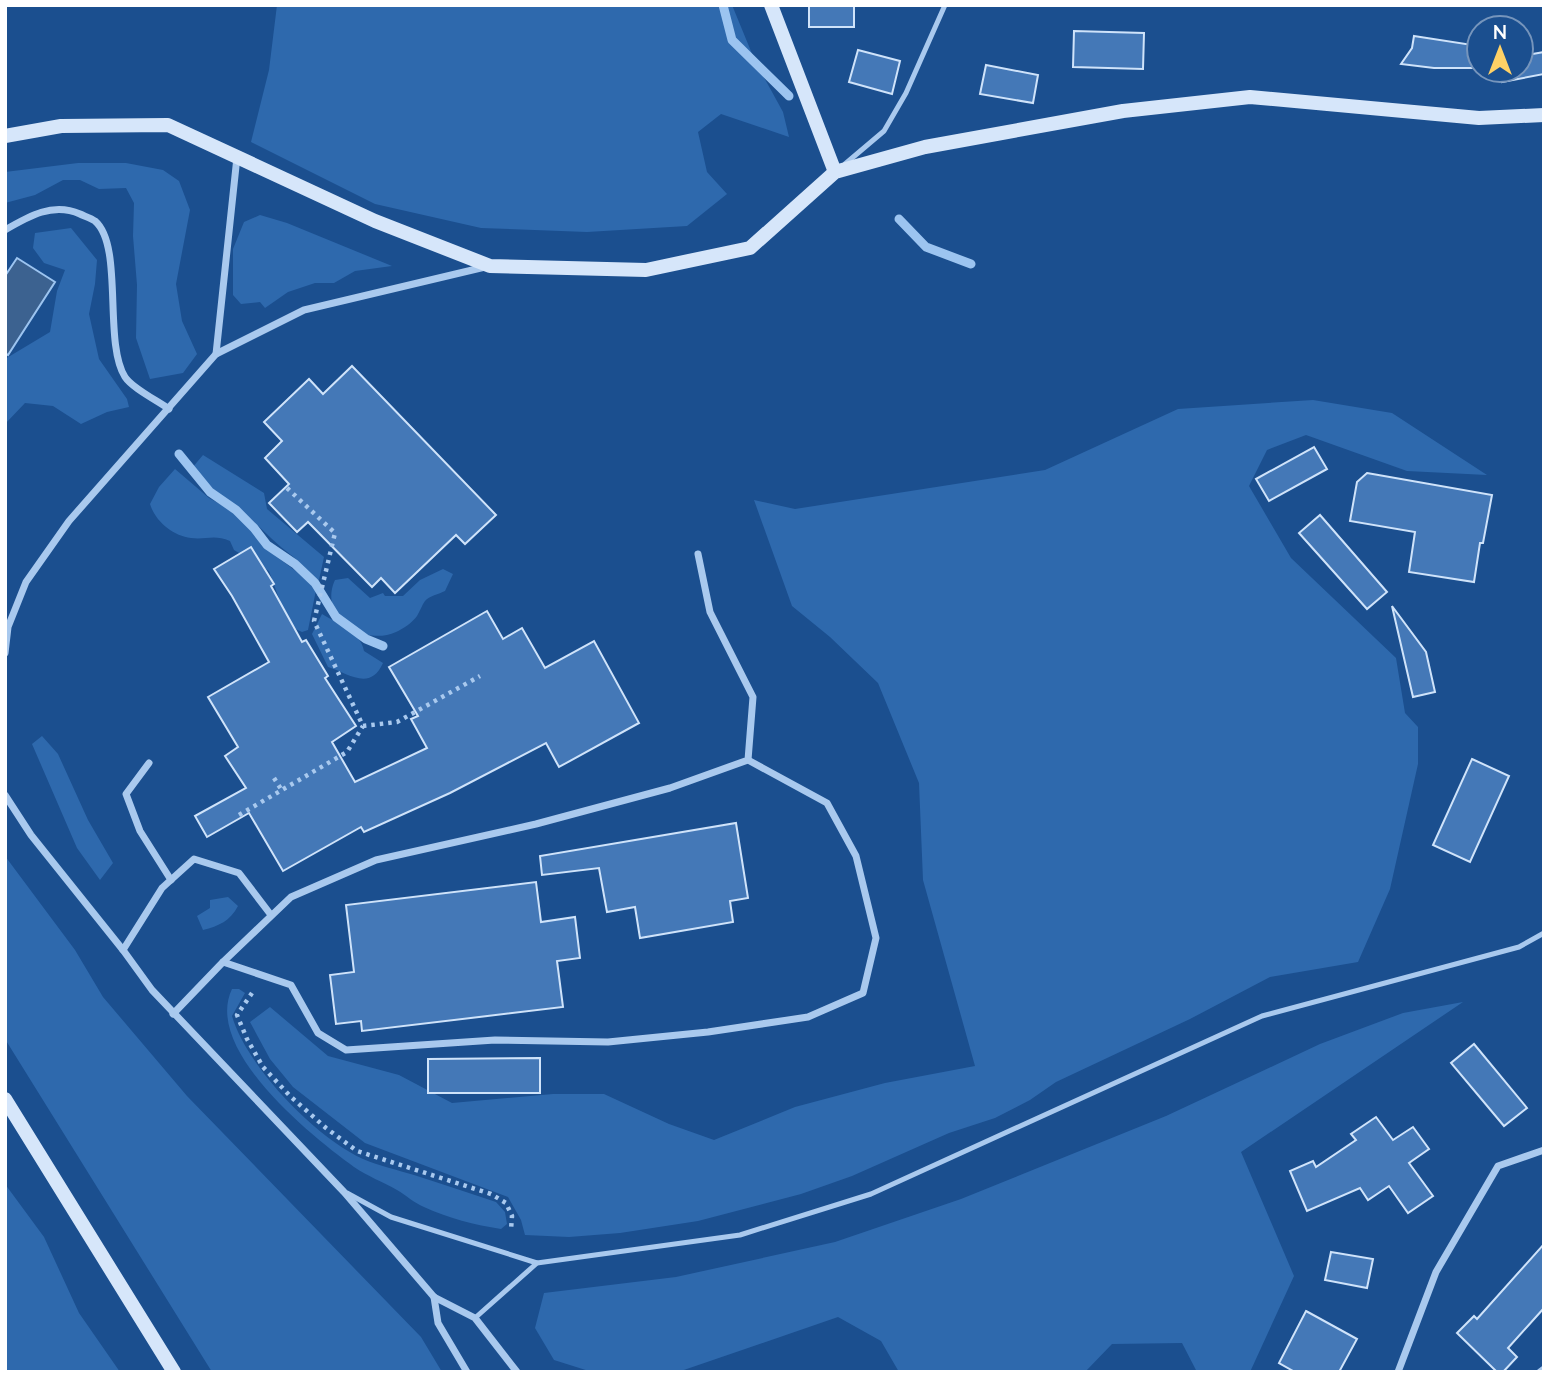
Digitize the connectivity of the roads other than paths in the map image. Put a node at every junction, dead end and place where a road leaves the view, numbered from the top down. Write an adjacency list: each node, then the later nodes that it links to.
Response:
1 (771, 5): 6 (street)
2 (945, 5): 6 (lane)
3 (1544, 115): 6 (street)
4 (5, 136): 5 (street)
5 (237, 157): 8 (street); 9 (street)
6 (835, 173): 8 (street)
7 (5, 230): 10 (street)
8 (489, 267): 9 (street)
9 (216, 354): 10 (street)
10 (169, 409): 12 (street)
11 (698, 554): 13 (street)
12 (5, 653)
13 (748, 761): 17 (street); 20 (street)
14 (149, 763): 16 (street)
15 (5, 795): 19 (street)
16 (171, 880): 17 (street); 19 (street)
17 (271, 915): 20 (street)
18 (1544, 933): 25 (lane)
19 (123, 950): 21 (street)
20 (223, 962): 21 (street)
21 (173, 1014): 24 (street)
22 (5, 1099): 29 (street)
23 (1544, 1150): 32 (street)
24 (344, 1192): 25 (lane); 26 (street)
25 (537, 1264): 27 (lane)
26 (434, 1297): 27 (street); 30 (street)
27 (475, 1318): 31 (street)
28 (1544, 1368): 33 (street)
29 (174, 1372)
30 (467, 1372)
31 (517, 1372)
32 (1398, 1372)
33 (1539, 1372)

